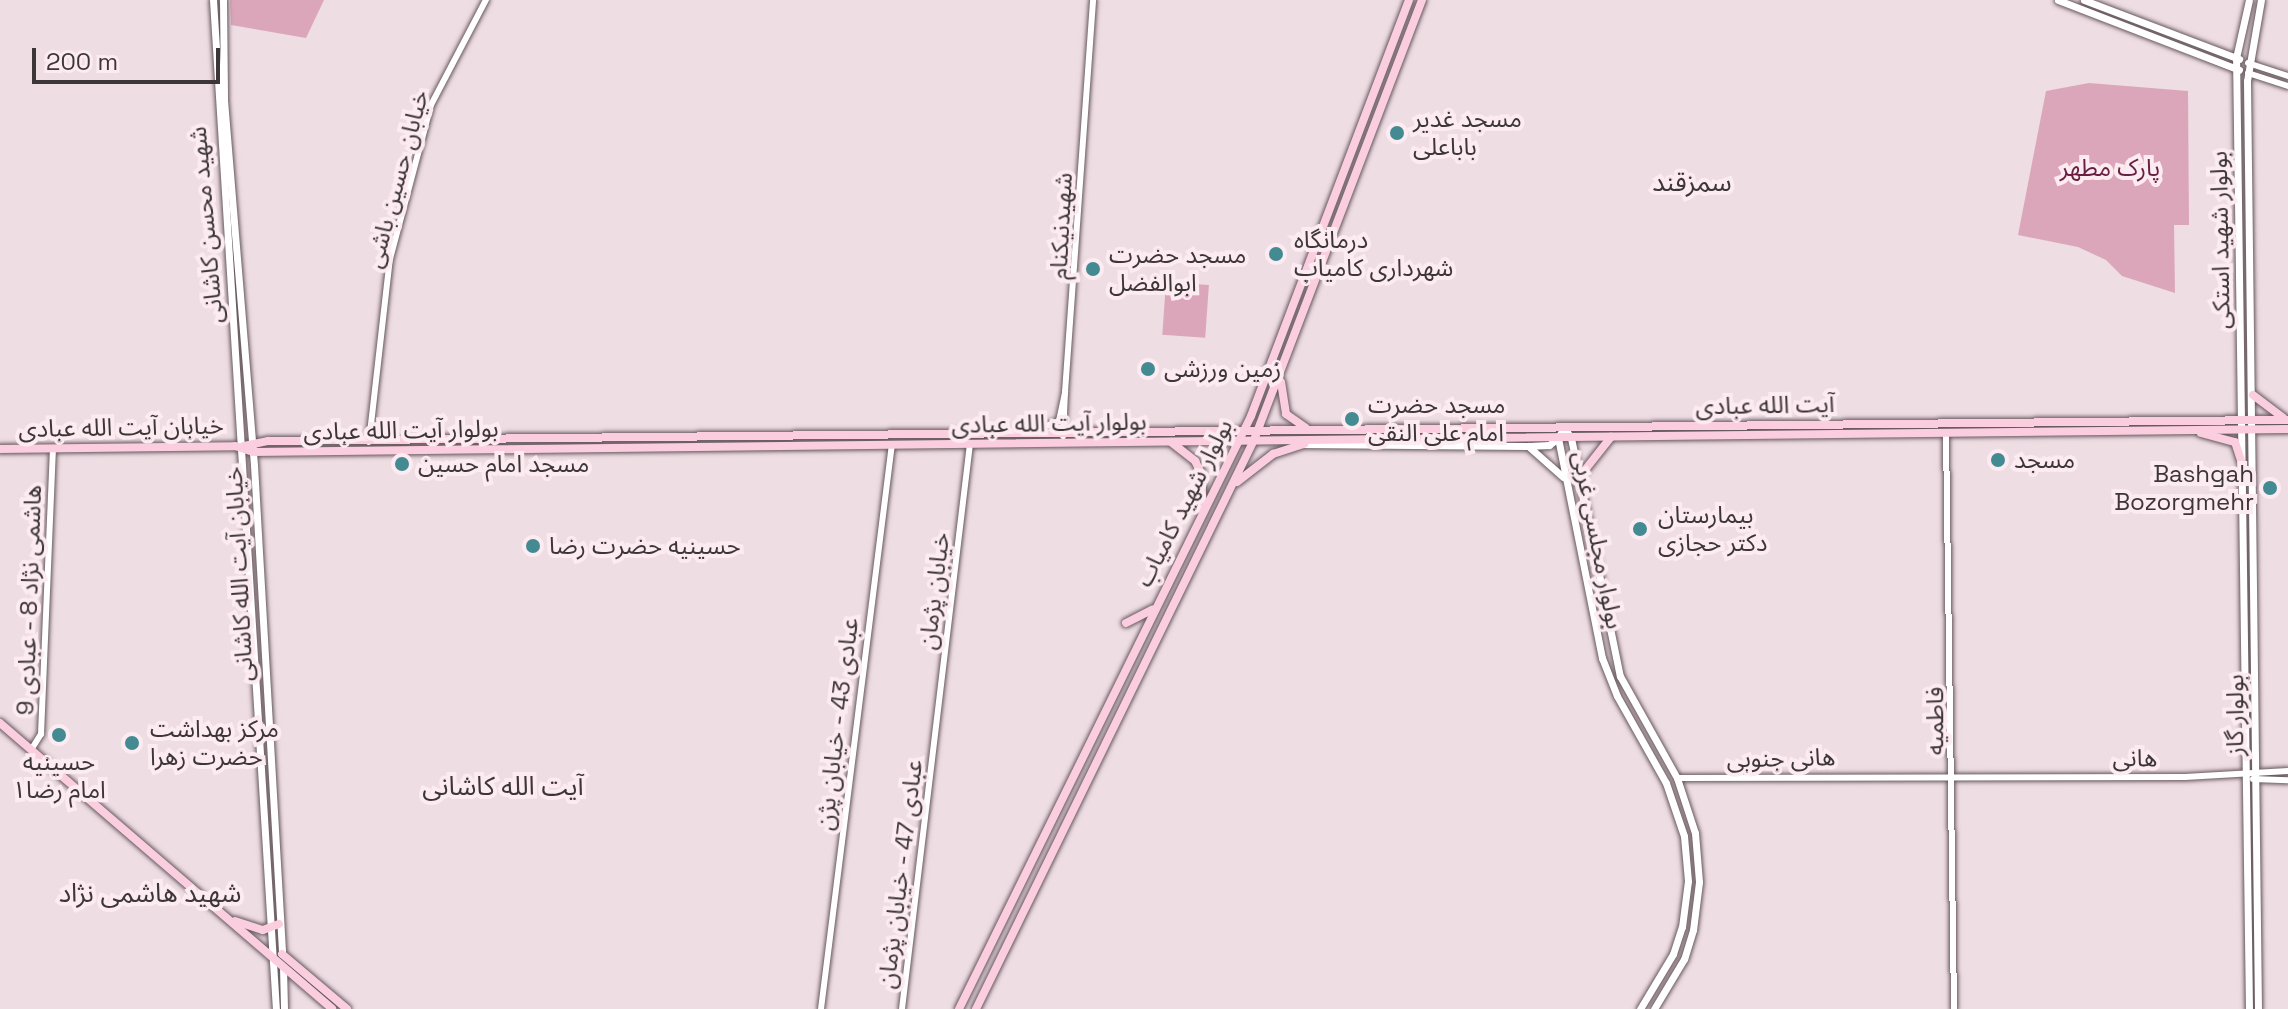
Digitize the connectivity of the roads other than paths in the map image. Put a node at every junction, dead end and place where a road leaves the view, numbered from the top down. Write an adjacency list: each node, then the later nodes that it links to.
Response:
1 (213, 0): 17 (main road, شهید محسن کاشانی)
2 (223, 0): 17 (main road)
3 (486, 0): 39 (street, خیابان حسین باشی)
4 (1093, 0): 19 (street, شهیدنیکنام)
5 (1409, 0): 26 (main road, بولوار شهید کامیاب)
6 (1422, 0): 18 (main road, بولوار شهید کامیاب)
7 (2058, 0): 13 (main road)
8 (2084, 0): 11 (main road)
9 (2249, 0): 11 (main road, بولوار شهید استکی)
10 (2261, 0): 12 (main road, بولوار شهید استکی)
11 (2236, 58): 12 (main road); 13 (main road, بولوار شهید استکی)
12 (2248, 63): 14 (main road, بولوار شهید استکی); 15 (street)
13 (2236, 69): 14 (main road); 22 (main road, بولوار شهید استکی)
14 (2248, 73): 16 (street); 20 (main road, بولوار شهید استکی)
15 (2288, 76)
16 (2288, 86)
17 (220, 99): 44 (main road, شهید محسن کاشانی)
18 (1281, 379): 25 (main road); 27 (main road, بولوار شهید کامیاب)
19 (1065, 392): 29 (street); 32 (street)
20 (2253, 395): 21 (main road); 22 (main road, بولوار شهید استکی)
21 (2288, 420): 22 (main road, آیت الله عبادی)
22 (2248, 425): 23 (main road, آیت الله عبادی); 24 (main road, آیت الله عبادی); 28 (main road, آیت الله عبادی); 47 (main road, بولوار گاز); 57 (main road, بولوار گاز)
23 (1564, 427): 25 (main road, آیت الله عبادی); 33 (main road, بولوار مجلسی غربی); 34 (main road, بولوار مجلسی غربی)
24 (2288, 429)
25 (1311, 430): 27 (main road, آیت الله عبادی)
26 (1243, 431): 27 (main road, آیت الله عبادی); 32 (main road, بولوار آیت الله عبادی); 37 (main road, بولوار شهید کامیاب)
27 (1258, 431): 35 (main road, بولوار شهید کامیاب)
28 (2197, 432): 30 (main road, آیت الله عبادی); 47 (main road)
29 (1025, 433): 32 (main road, بولوار آیت الله عبادی); 39 (main road, بولوار آیت الله عبادی)
30 (1946, 434): 31 (main road, آیت الله عبادی); 59 (street, فاطمیه)
31 (1611, 436): 34 (main road, آیت الله عبادی); 49 (main road)
32 (1063, 438): 36 (main road, بولوار آیت الله عبادی); 41 (main road, بولوار آیت الله عبادی)
33 (1558, 438): 34 (main road, آیت الله عبادی); 38 (main road, آیت الله عبادی); 43 (main road, بولوار آیت الله عبادی); 48 (main road, بولوار مجلسی غربی)
34 (1571, 438): 49 (main road, بولوار مجلسی غربی)
35 (1254, 440): 37 (main road, بولوار آیت الله عبادی); 38 (main road, آیت الله عبادی); 42 (main road, بولوار آیت الله عبادی); 50 (main road, بولوار شهید کامیاب)
36 (1170, 441): 37 (main road, بولوار آیت الله عبادی); 51 (main road)
37 (1238, 441): 51 (main road, بولوار شهید کامیاب)
38 (1323, 441): 42 (main road)
39 (369, 442): 44 (main road, بولوار آیت الله عبادی)
40 (892, 444): 41 (main road, بولوار آیت الله عبادی); 44 (main road, بولوار آیت الله عبادی); 78 (street, عبادی 43 - خیابان پژن)
41 (970, 444): 55 (street, خیابان پژمان)
42 (1299, 444): 43 (main road, بولوار آیت الله عبادی); 50 (main road)
43 (1528, 446): 48 (main road)
44 (249, 447): 45 (main road, خیابان آیت الله عبادی); 66 (main road, خیابان آیت الله کاشانی)
45 (53, 448): 46 (main road, خیابان آیت الله عبادی); 56 (street, هاشمی نژاد 8 - عبادی 9)
46 (2, 449)
47 (2244, 469): 60 (main road, بولوار گاز)
48 (1565, 478): 82 (main road, بولوار مجلسی غربی)
49 (1577, 480): 61 (main road, بولوار مجلسی غربی)
50 (1234, 485): 65 (main road, بولوار شهید کامیاب)
51 (1202, 517): 52 (main road, بولوار شهید کامیاب)
52 (1153, 609): 53 (main road); 64 (main road, بولوار شهید کامیاب)
53 (1126, 623)
54 (0, 723): 56 (main road)
55 (933, 743): 79 (street, عبادی 47 - خیابان پژمان)
56 (31, 750): 67 (main road)
57 (2256, 771): 58 (street); 60 (street); 63 (main road, بولوار گاز)
58 (2288, 771)
59 (1953, 775): 60 (street, هانی); 61 (street, هانی جنوبی); 84 (street, فاطمیه)
60 (2247, 776): 63 (street); 85 (main road, بولوار گاز)
61 (1677, 778): 83 (main road, بولوار مجلسی غربی)
62 (2288, 780): 63 (street)
63 (2256, 781): 86 (main road, بولوار گاز)
64 (1029, 866): 65 (main road); 80 (main road, بولوار شهید کامیاب)
65 (1044, 872): 81 (main road, بولوار شهید کامیاب)
66 (271, 880): 68 (main road, خیابان آیت الله کاشانی); 69 (main road, خیابان آیت الله کاشانی)
67 (231, 919): 68 (main road); 70 (main road)
68 (279, 924): 69 (main road, خیابان آیت الله کاشانی)
69 (275, 935): 70 (main road, خیابان آیت الله کاشانی)
70 (277, 956): 71 (main road); 74 (main road, خیابان آیت الله کاشانی); 77 (main road)
71 (283, 967): 72 (main road); 73 (main road)
72 (294, 977): 73 (main road); 76 (main road)
73 (283, 983): 75 (main road)
74 (276, 1009)
75 (284, 1009)
76 (332, 1009)
77 (347, 1009)
78 (821, 1009)
79 (902, 1009)
80 (959, 1009)
81 (976, 1009)
82 (1640, 1009)
83 (1654, 1009)
84 (1954, 1009)
85 (2249, 1009)
86 (2258, 1009)

